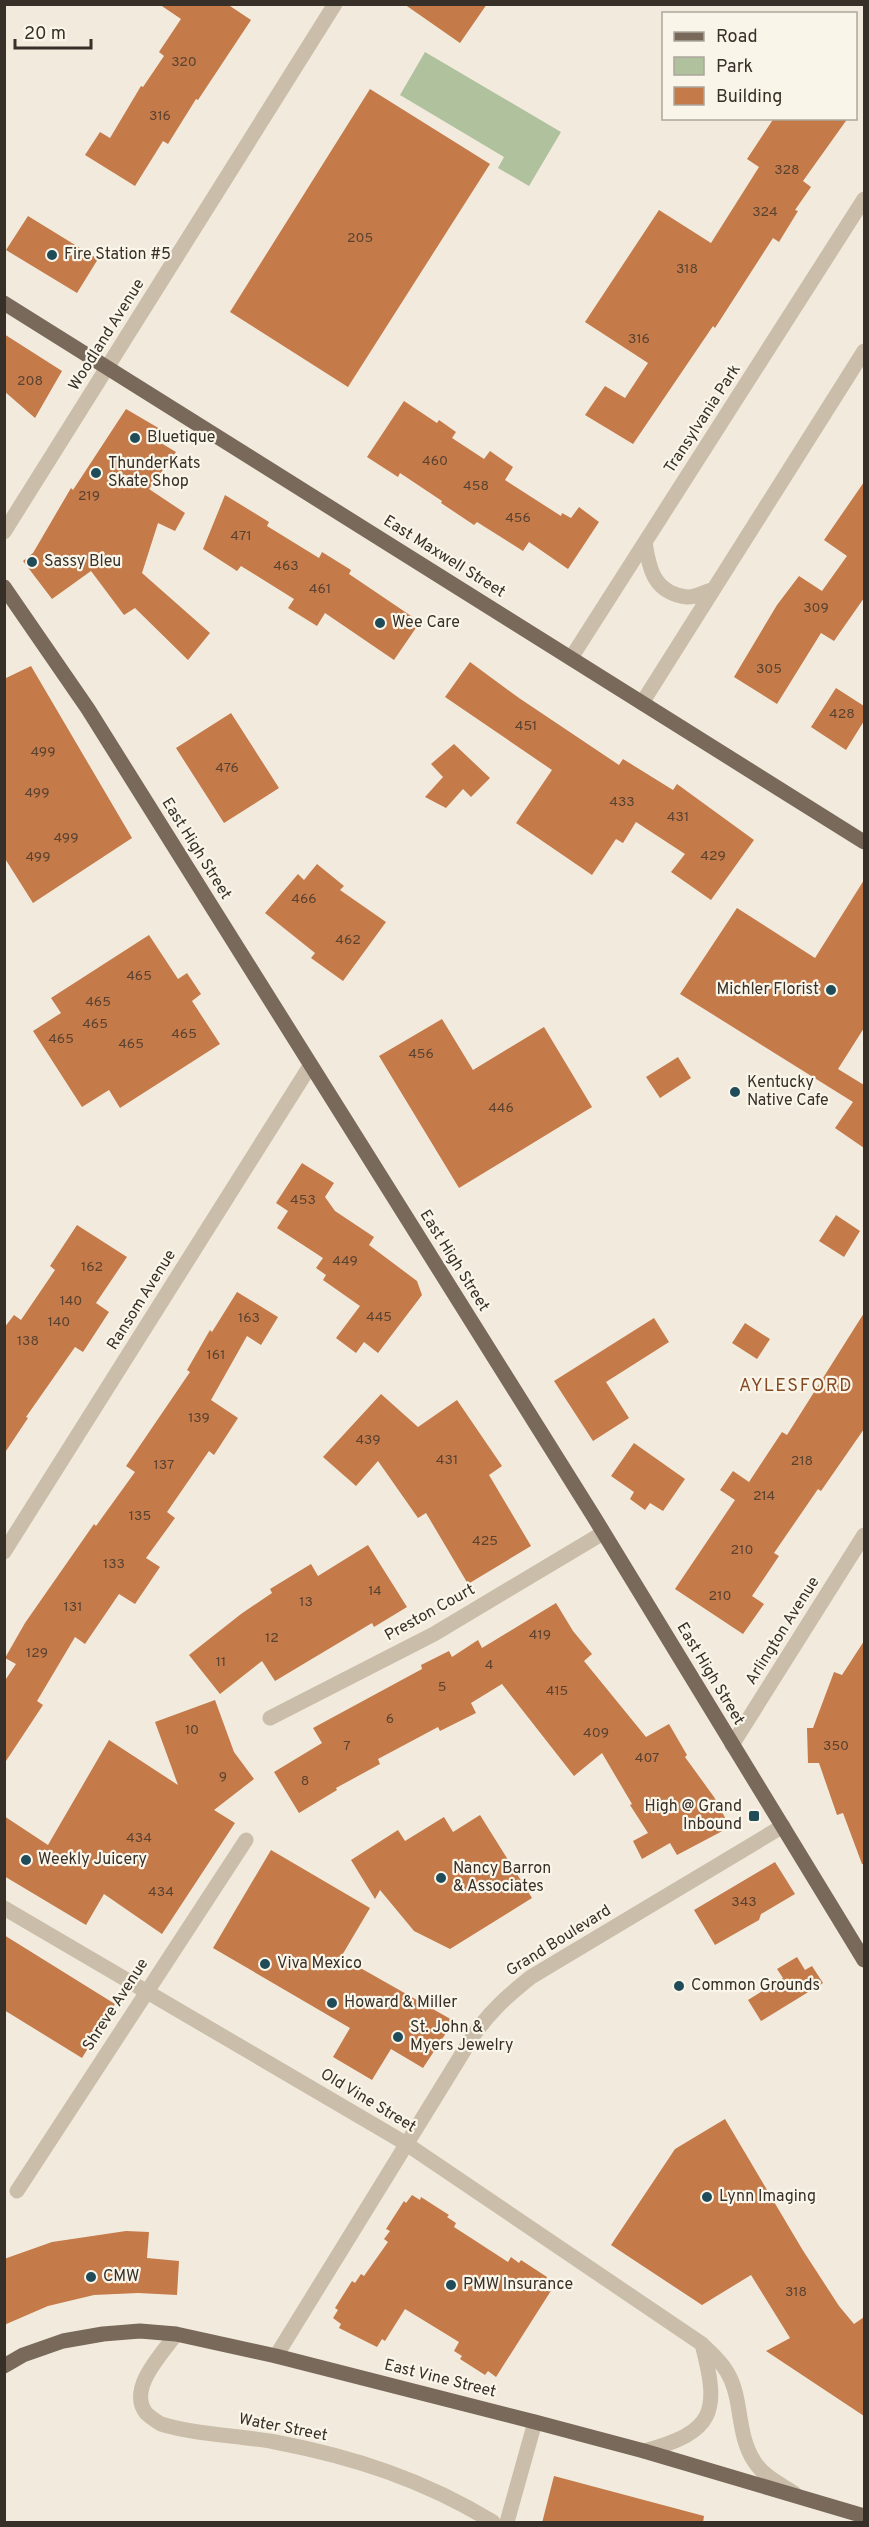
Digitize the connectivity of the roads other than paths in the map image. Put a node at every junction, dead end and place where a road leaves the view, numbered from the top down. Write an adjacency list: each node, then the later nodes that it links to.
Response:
1 (335, 4): 5 (street, Woodland Avenue)
2 (864, 199): 7 (street, Transylvania Park)
3 (4, 303): 5 (main road, East Maxwell Street)
4 (864, 351): 9 (street)
5 (107, 368): 6 (street, Woodland Avenue); 10 (main road, East Maxwell Street)
6 (4, 532)
7 (645, 542): 9 (street); 10 (street, Transylvania Park)
8 (4, 586): 13 (main road, East High Street)
9 (714, 589): 11 (street)
10 (571, 658): 11 (main road, East Maxwell Street)
11 (642, 703): 12 (main road, East Maxwell Street)
12 (864, 842)
13 (310, 1066): 14 (main road, East High Street); 16 (street, Ransom Avenue)
14 (603, 1533): 17 (street, Preston Court); 18 (main road, East High Street)
15 (864, 1535): 18 (street, Arlington Avenue)
16 (4, 1552)
17 (270, 1718)
18 (732, 1746): 19 (main road, East High Street)
19 (783, 1826): 22 (main road, East High Street); 24 (street, Grand Boulevard)
20 (246, 1840): 23 (street, Shreve Avenue)
21 (4, 1908): 23 (street, Old Vine Street)
22 (864, 1960)
23 (146, 1991): 24 (street, Old Vine Street); 25 (street, Shreve Avenue)
24 (405, 2143): 27 (street, Old Vine Street); 28 (street, Grand Boulevard)
25 (17, 2190)
26 (176, 2334): 28 (main road, East Vine Street); 29 (main road, East Vine Street); 34 (street, Water Street)
27 (702, 2344): 31 (street); 32 (street, Old Vine Street)
28 (276, 2356): 30 (main road, East Vine Street)
29 (4, 2366)
30 (535, 2422): 31 (main road, East Vine Street); 35 (street)
31 (644, 2451): 32 (main road, East Vine Street)
32 (804, 2499): 33 (main road, East Vine Street)
33 (864, 2516)
34 (494, 2523)
35 (507, 2523)

